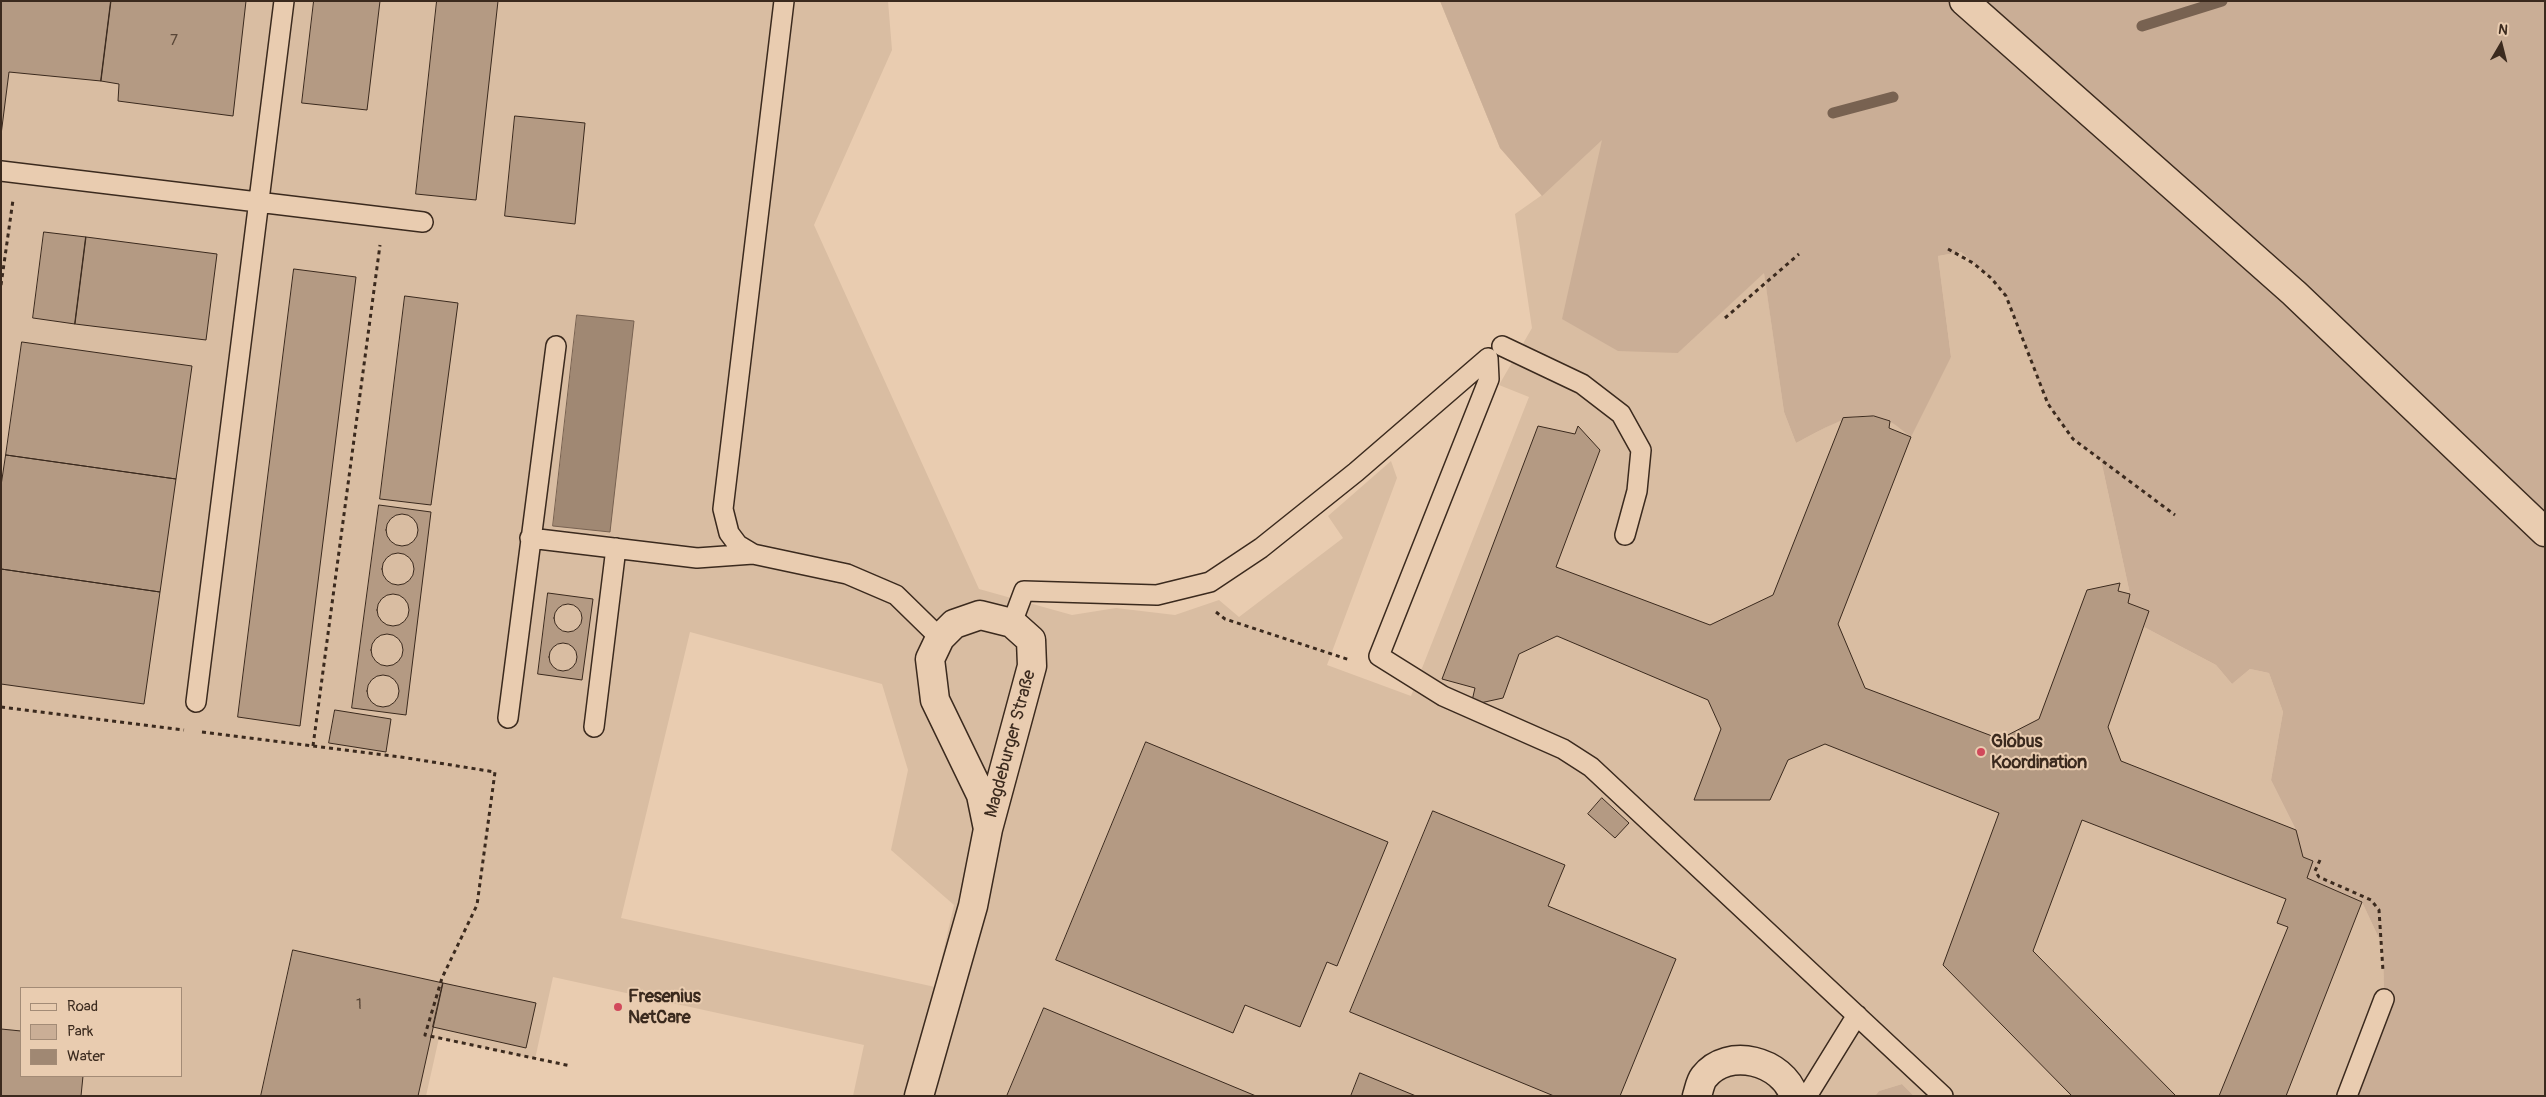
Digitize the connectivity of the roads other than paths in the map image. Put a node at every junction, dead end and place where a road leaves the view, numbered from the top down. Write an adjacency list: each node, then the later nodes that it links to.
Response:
1 (284, 1): 5 (lane)
2 (784, 1): 13 (lane)
3 (1964, 1): 9 (main road)
4 (9, 172): 5 (lane)
5 (260, 201): 6 (lane); 16 (lane)
6 (423, 222)
7 (556, 346): 11 (lane)
8 (1502, 346): 10 (lane)
9 (2539, 527)
10 (1625, 535)
11 (530, 538): 12 (lane); 17 (lane)
12 (616, 548): 13 (lane); 18 (lane)
13 (753, 554): 15 (lane)
14 (1012, 623): 15 (main road, Magdeburger Straße); 19 (main road, Magdeburger Straße); 21 (lane)
15 (940, 638): 19 (main road, Magdeburger Straße)
16 (196, 702)
17 (508, 718)
18 (594, 727)
19 (988, 830): 22 (main road, Magdeburger Straße)
20 (2384, 999): 27 (lane)
21 (1857, 1015): 25 (lane); 26 (lane)
22 (919, 1096)
23 (1697, 1096): 24 (main road)
24 (1794, 1096)
25 (1807, 1096)
26 (1943, 1096)
27 (2347, 1096)

